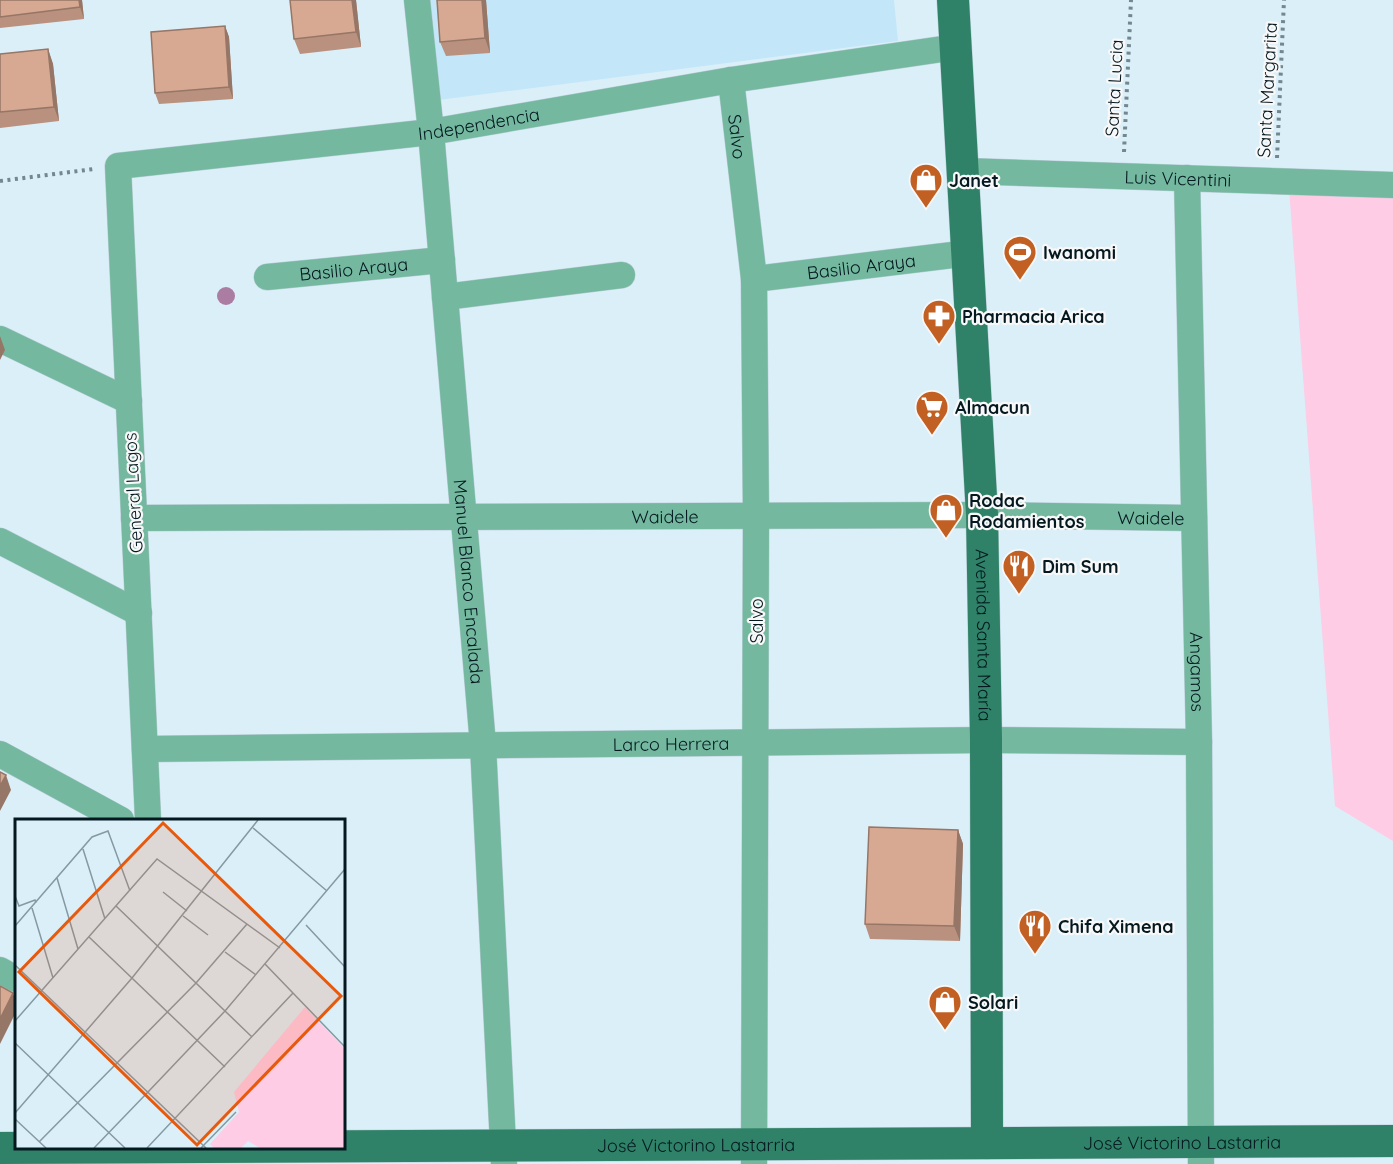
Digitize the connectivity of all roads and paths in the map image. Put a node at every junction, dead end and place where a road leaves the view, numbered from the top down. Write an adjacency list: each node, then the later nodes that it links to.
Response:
1 (417, 0): 7 (street, Manuel Blanco Encalada)
2 (953, 0): 5 (main road, Avenida Santa María)
3 (1131, 0): 10 (path, Santa Lucia)
4 (1284, 0): 12 (path, Santa Margarita)
5 (956, 47): 6 (street, Independencia); 9 (main road, Avenida Santa María)
6 (730, 80): 7 (street, Independencia); 19 (street, Salvo)
7 (431, 132): 8 (street, Independencia); 16 (street, Manuel Blanco Encalada)
8 (118, 166): 13 (path); 22 (street, General Lagos)
9 (964, 171): 10 (street, Luis Vicentini); 15 (main road, Avenida Santa María)
10 (1123, 176): 11 (street, Luis Vicentini)
11 (1187, 178): 12 (street, Luis Vicentini); 27 (street, Angamos)
12 (1276, 181): 14 (street, Luis Vicentini)
13 (0, 182)
14 (1393, 185)
15 (969, 253): 19 (street, Basilio Araya); 23 (main road, Avenida Santa María)
16 (442, 260): 18 (street, Basilio Araya); 20 (street, Manuel Blanco Encalada)
17 (622, 275): 20 (street)
18 (267, 277)
19 (754, 279): 24 (street, Salvo)
20 (445, 297): 25 (street, Manuel Blanco Encalada)
21 (0, 339): 22 (street)
22 (129, 401): 26 (street, General Lagos)
23 (982, 515): 24 (street, Waidele); 27 (street, Waidele); 30 (main road, Avenida Santa María)
24 (756, 516): 25 (street, Waidele); 31 (street, Salvo)
25 (463, 517): 26 (street, Waidele); 33 (street, Manuel Blanco Encalada)
26 (134, 518): 29 (street, General Lagos)
27 (1194, 518): 32 (street, Angamos)
28 (0, 541): 29 (street)
29 (139, 613): 34 (street, General Lagos)
30 (986, 740): 31 (street, Larco Herrera); 32 (street, Larco Herrera); 40 (main road, Avenida Santa María)
31 (755, 742): 33 (street, Larco Herrera); 48 (street, Salvo)
32 (1199, 742): 47 (street, Angamos)
33 (483, 745): 34 (street, Larco Herrera); 50 (street, Manuel Blanco Encalada)
34 (145, 749): 37 (street, General Lagos)
35 (0, 754): 36 (street)
36 (119, 819)
37 (148, 819)
38 (0, 970): 39 (street)
39 (15, 978)
40 (988, 1088): 42 (main road); 49 (main road, Avenida Santa María)
41 (1393, 1141): 47 (main road, José Victorino Lastarria)
42 (1055, 1143): 47 (main road, José Victorino Lastarria); 49 (main road, José Victorino Lastarria)
43 (0, 1148): 44 (main road, José Victorino Lastarria)
44 (15, 1148)
45 (33, 1149): 46 (main road, José Victorino Lastarria)
46 (163, 1153): 50 (main road, José Victorino Lastarria)
47 (1201, 1153)
48 (754, 1154): 49 (main road, José Victorino Lastarria); 50 (main road, José Victorino Lastarria)
49 (987, 1154)
50 (504, 1155)

